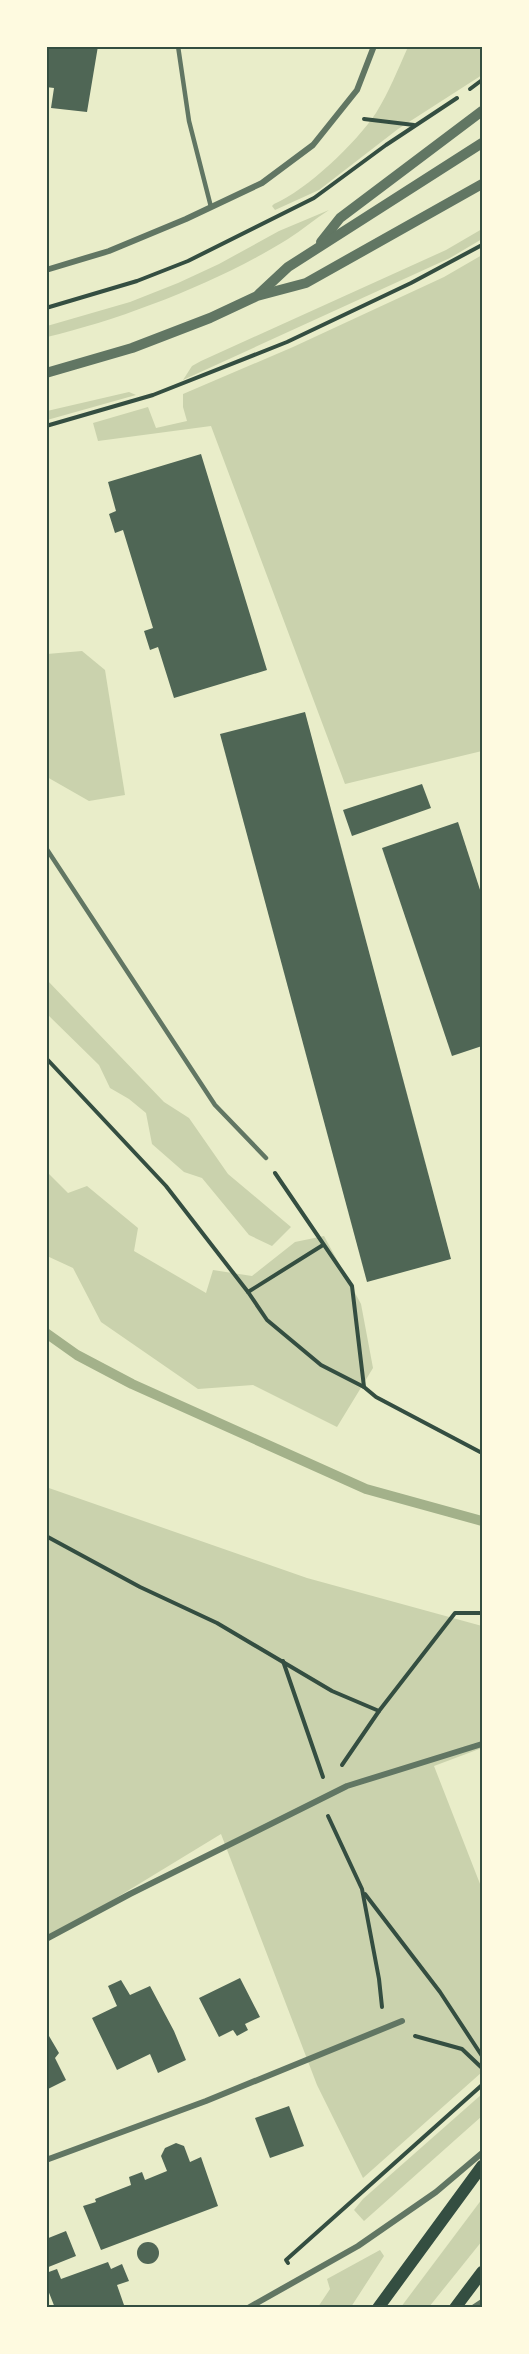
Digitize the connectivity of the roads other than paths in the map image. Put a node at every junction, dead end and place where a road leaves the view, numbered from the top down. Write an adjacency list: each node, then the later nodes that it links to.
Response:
1 (178, 46): 6 (lane)
2 (374, 46): 6 (street)
3 (483, 111): 7 (street)
4 (483, 143): 7 (street)
5 (479, 187): 9 (street)
6 (211, 207): 8 (street)
7 (316, 249): 9 (street)
8 (46, 270)
9 (257, 296): 10 (street)
10 (46, 373)
11 (46, 848): 12 (lane)
12 (266, 1158)
13 (483, 1744): 14 (street)
14 (46, 1939)
15 (402, 2020): 17 (street)
16 (483, 2153): 21 (street)
17 (46, 2160)
18 (483, 2166): 22 (main road)
19 (483, 2272): 23 (main road)
20 (483, 2302): 24 (street)
21 (248, 2307)
22 (378, 2307)
23 (456, 2307)
24 (473, 2307)

